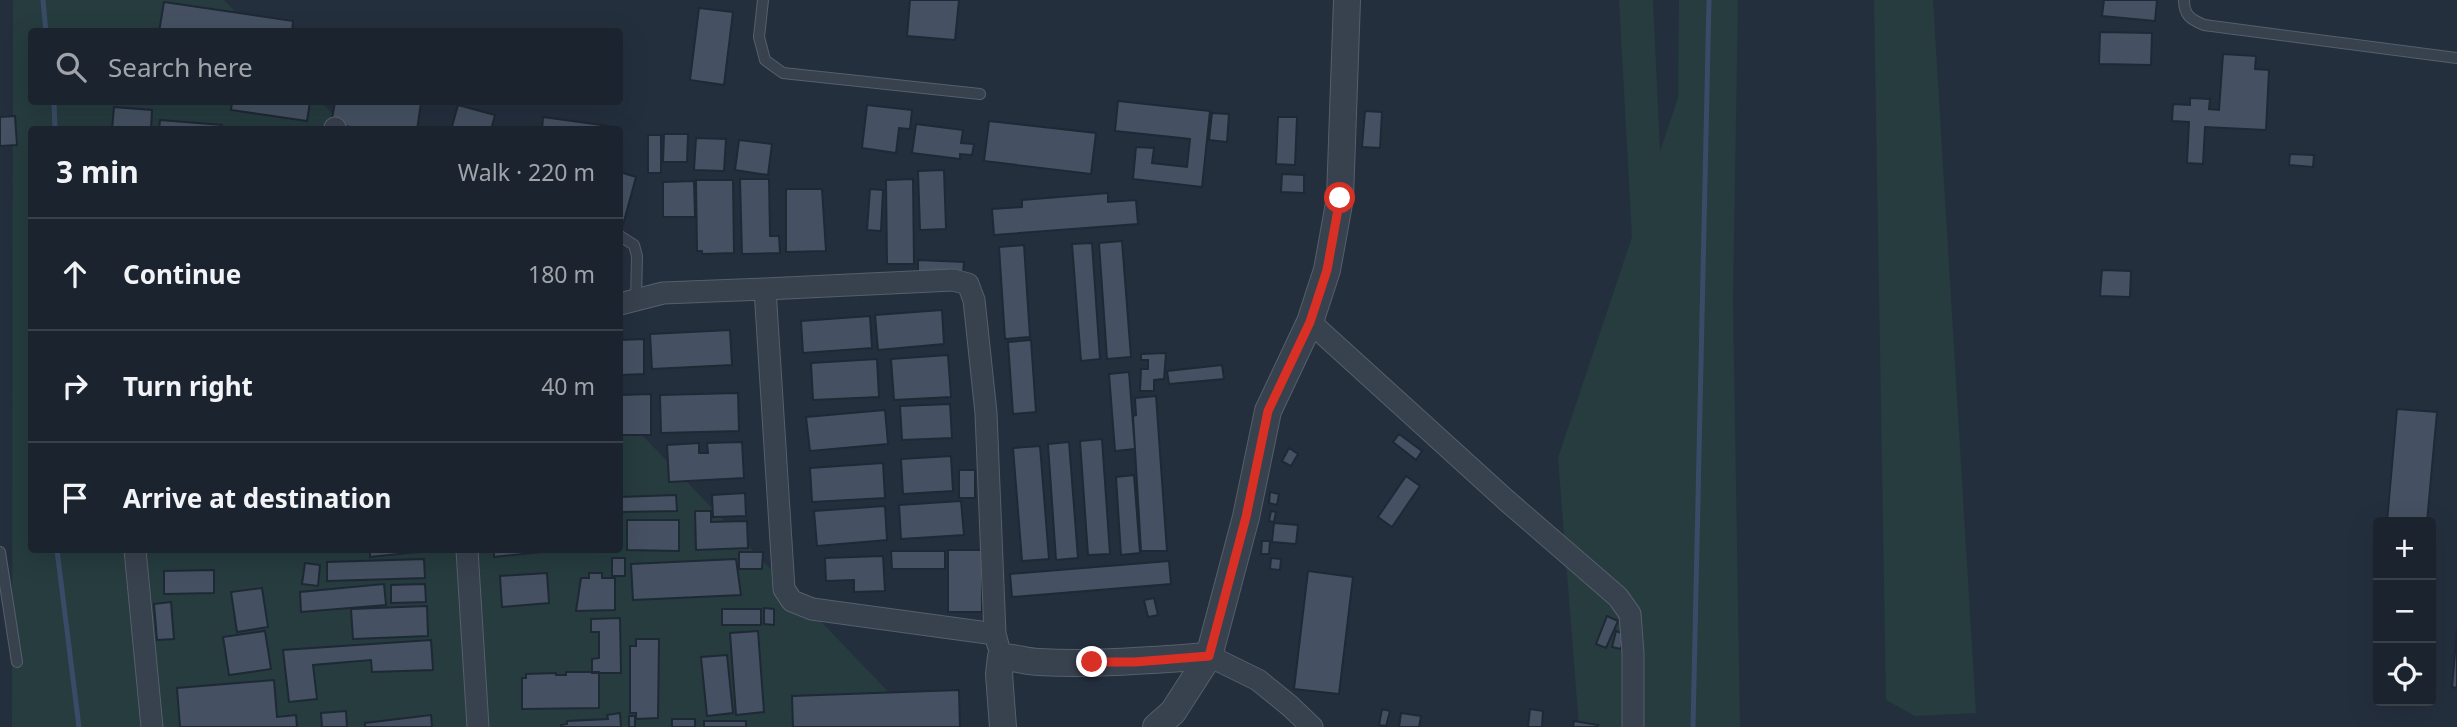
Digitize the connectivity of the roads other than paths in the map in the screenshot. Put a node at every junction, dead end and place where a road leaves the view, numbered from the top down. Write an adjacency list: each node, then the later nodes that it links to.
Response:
1 (1347, 0): 9 (street)
2 (2184, 0): 4 (lane)
3 (761, 1): 5 (lane)
4 (2457, 58)
5 (980, 94)
6 (623, 238): 8 (lane)
7 (765, 289): 8 (street); 13 (street); 13 (street)
8 (628, 302)
9 (1310, 322): 14 (street); 21 (street)
10 (0, 552): 15 (lane)
11 (135, 553): 16 (street)
12 (467, 553): 17 (street)
13 (998, 646): 14 (street); 18 (street)
14 (1209, 656): 19 (street); 20 (street)
15 (17, 662)
16 (152, 727)
17 (478, 727)
18 (1003, 727)
19 (1156, 727)
20 (1312, 727)
21 (1633, 727)

